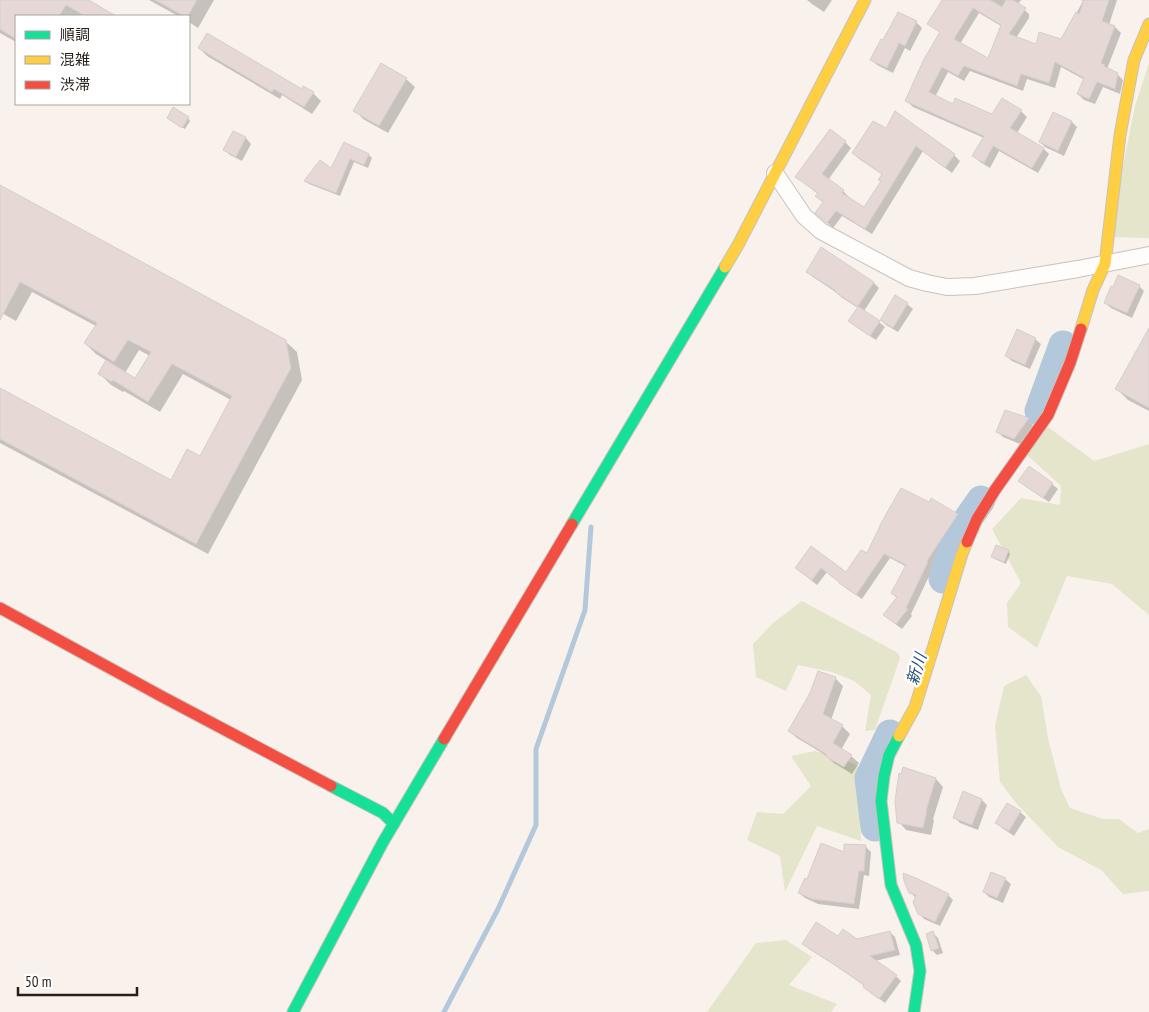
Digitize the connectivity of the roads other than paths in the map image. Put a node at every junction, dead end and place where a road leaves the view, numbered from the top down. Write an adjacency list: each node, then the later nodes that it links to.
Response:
1 (865, 0): 3 (street)
2 (1149, 24): 5 (street)
3 (775, 173): 5 (street); 7 (street)
4 (1149, 255): 5 (street)
5 (1105, 264): 9 (street)
6 (0, 608): 7 (street)
7 (394, 824): 8 (street)
8 (293, 1012)
9 (914, 1012)

